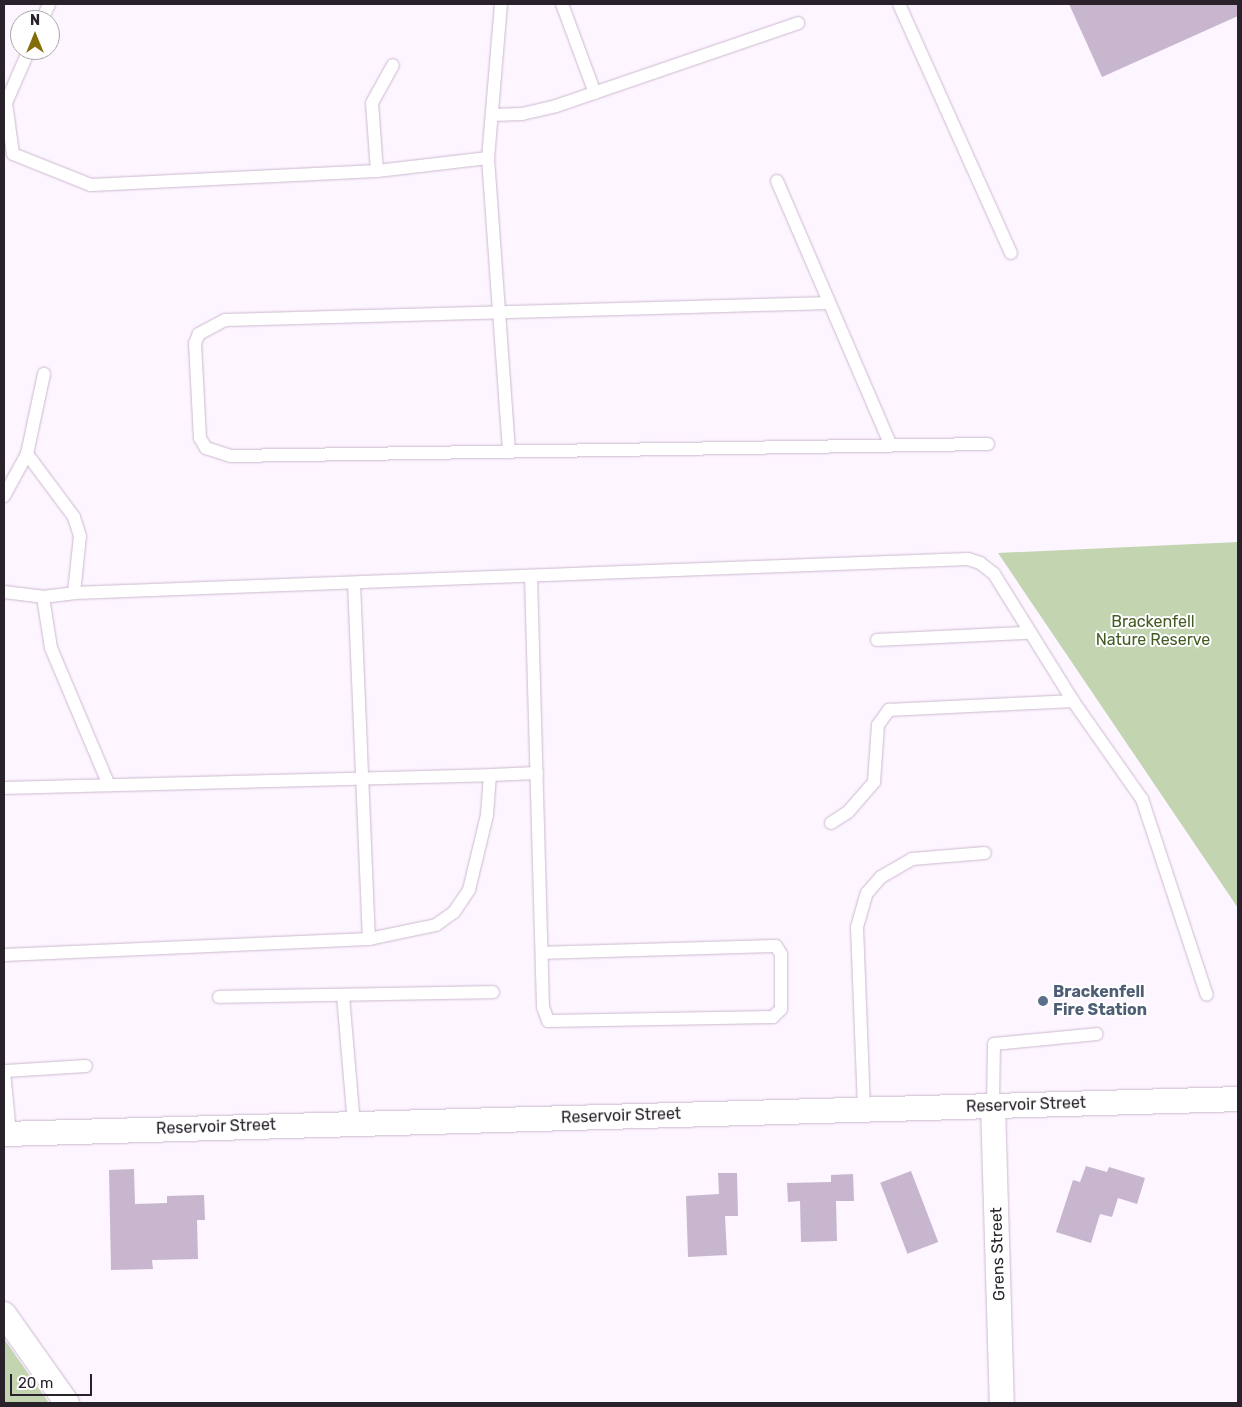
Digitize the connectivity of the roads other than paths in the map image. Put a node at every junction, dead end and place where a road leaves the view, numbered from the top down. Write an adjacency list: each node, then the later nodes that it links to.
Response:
1 (501, 4): 8 (lane)
2 (562, 4): 7 (lane)
3 (899, 4): 12 (lane)
4 (798, 23): 7 (lane)
5 (25, 60): 10 (lane)
6 (393, 66): 10 (lane)
7 (595, 93): 8 (lane)
8 (492, 115): 9 (lane)
9 (488, 158): 10 (lane); 14 (lane)
10 (376, 171)
11 (776, 181): 13 (lane)
12 (1011, 253)
13 (829, 303): 14 (lane); 17 (lane)
14 (499, 313): 18 (lane); 18 (lane)
15 (44, 374): 19 (lane)
16 (988, 444): 17 (lane)
17 (891, 446): 18 (lane)
18 (509, 452)
19 (27, 454): 20 (lane); 24 (lane)
20 (4, 496)
21 (531, 577): 22 (lane); 26 (lane); 29 (lane)
22 (354, 582): 24 (lane); 31 (lane)
23 (4, 592): 25 (lane)
24 (74, 593): 25 (lane)
25 (43, 597): 32 (lane)
26 (1028, 633): 27 (lane); 28 (lane)
27 (877, 640)
28 (1073, 701): 34 (lane); 40 (lane)
29 (537, 773): 30 (lane); 37 (lane)
30 (490, 775): 31 (lane); 36 (lane)
31 (362, 776): 32 (lane); 36 (lane)
32 (109, 785): 33 (lane)
33 (4, 788)
34 (832, 823)
35 (984, 852): 48 (lane)
36 (368, 940): 38 (lane)
37 (542, 953): 37 (lane)
38 (4, 955)
39 (493, 992): 41 (lane)
40 (1207, 995)
41 (343, 996): 42 (lane); 49 (lane)
42 (219, 997)
43 (1097, 1034): 47 (lane)
44 (86, 1066): 45 (lane)
45 (5, 1071): 50 (lane)
46 (1238, 1098): 47 (street, Reservoir Street)
47 (993, 1106): 48 (street, Reservoir Street); 53 (street, Grens Street)
48 (864, 1109): 49 (street, Reservoir Street)
49 (354, 1124): 50 (street, Reservoir Street)
50 (7, 1134)
51 (4, 1314): 52 (street)
52 (67, 1403)
53 (1002, 1403)

